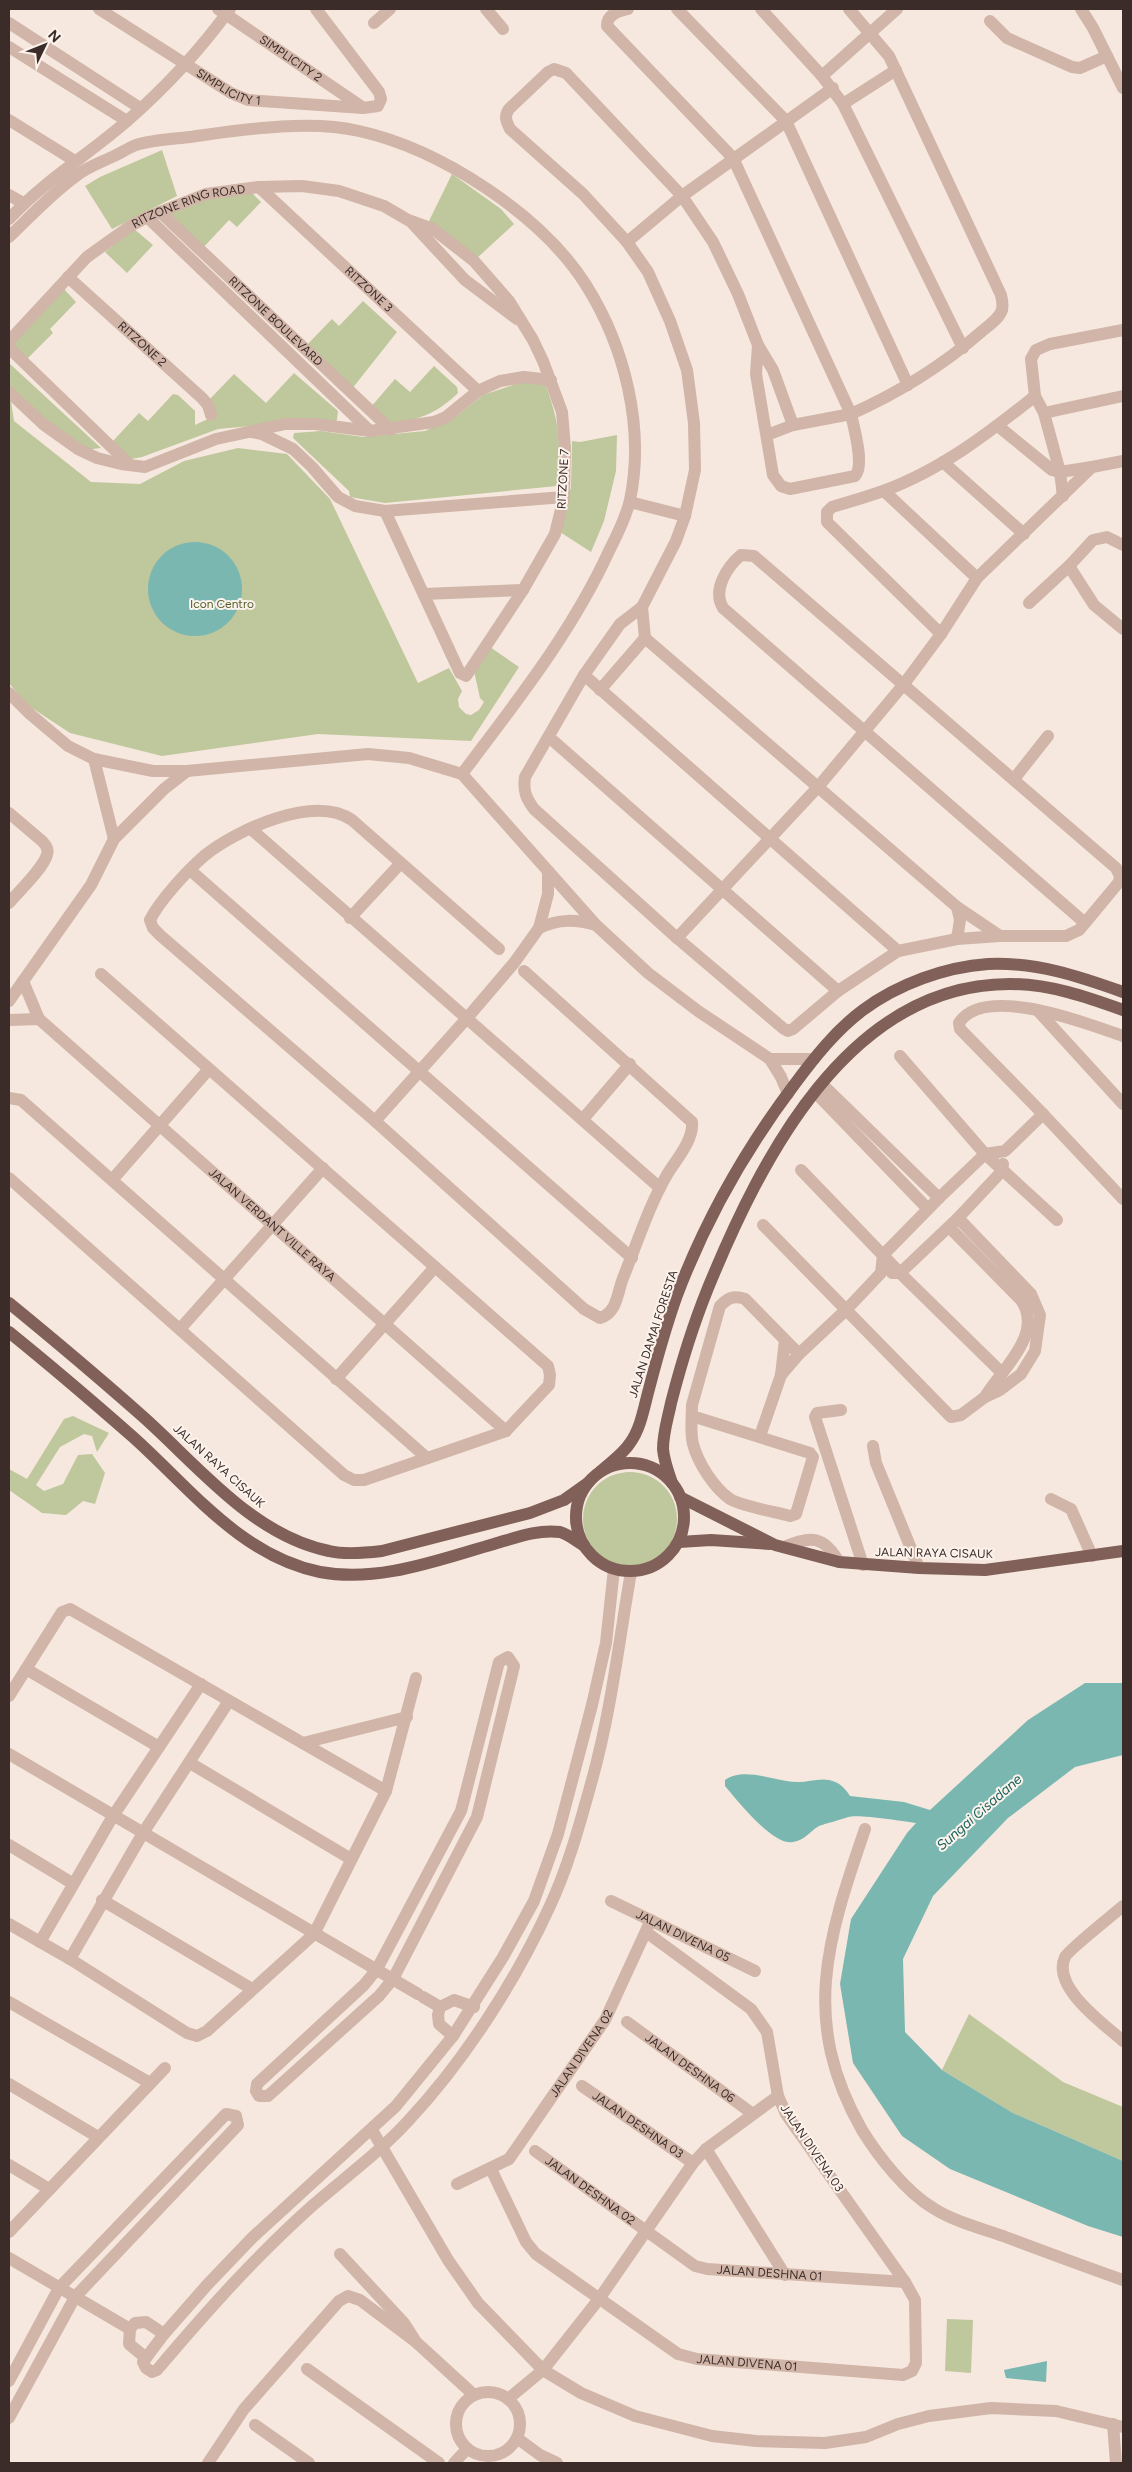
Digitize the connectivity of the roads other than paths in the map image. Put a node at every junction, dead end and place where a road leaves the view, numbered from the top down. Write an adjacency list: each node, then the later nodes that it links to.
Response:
1 (99, 9): 19 (street, SIMPLICITY 1)
2 (316, 9): 26 (street, SIMPLICITY 1)
3 (390, 9): 14 (street)
4 (486, 9): 15 (street)
5 (628, 9): 30 (street)
6 (677, 9): 28 (street)
7 (761, 9): 21 (street)
8 (849, 9): 16 (street)
9 (897, 9): 16 (street)
10 (1081, 9): 18 (street)
11 (224, 10): 19 (street); 26 (street, SIMPLICITY 2)
12 (990, 21): 18 (street)
13 (9, 22): 25 (street)
14 (374, 23)
15 (504, 29)
16 (870, 33): 20 (street); 21 (street)
17 (9, 47): 29 (street)
18 (1106, 56): 23 (street)
19 (185, 64): 25 (street); 26 (street, SIMPLICITY 1)
20 (896, 70): 24 (street); 48 (street)
21 (822, 76): 22 (street)
22 (833, 88): 24 (street); 28 (street)
23 (1123, 88)
24 (843, 104): 48 (street)
25 (140, 108): 29 (street)
26 (363, 108)
27 (9, 120): 31 (street)
28 (786, 121): 30 (street); 50 (street)
29 (126, 122): 31 (street)
30 (733, 158): 34 (street); 56 (street)
31 (75, 161): 35 (street)
32 (259, 186): 36 (street, RITZONE RING ROAD); 39 (street, RITZONE RING ROAD); 51 (street, RITZONE 3)
33 (9, 195): 35 (street)
34 (682, 196): 41 (street); 41 (street); 46 (street)
35 (23, 204): 37 (street)
36 (160, 212): 38 (street, RITZONE RING ROAD); 60 (street, RITZONE BOULEVARD)
37 (9, 218)
38 (147, 218): 42 (street, RITZONE RING ROAD); 61 (street, RITZONE BOULEVARD)
39 (408, 220): 43 (street); 43 (street, RITZONE 7)
40 (9, 237): 72 (street)
41 (627, 242): 74 (street)
42 (68, 277): 45 (street, RITZONE RING ROAD); 57 (street, RITZONE 2)
43 (521, 322): 49 (street, RITZONE 7)
44 (1123, 330): 53 (street)
45 (9, 341)
46 (758, 345): 58 (street); 63 (street)
47 (9, 348): 66 (street)
48 (963, 348): 50 (street)
49 (551, 380): 51 (street); 71 (street, RITZONE 7)
50 (908, 385): 56 (street)
51 (478, 391): 60 (street)
52 (9, 392): 66 (street)
53 (1035, 396): 55 (street); 59 (street)
54 (1123, 396): 55 (street)
55 (1044, 413): 68 (street)
56 (851, 414): 58 (street); 63 (street)
57 (212, 415)
58 (793, 424): 63 (street)
59 (998, 426): 65 (street); 68 (street)
60 (391, 430): 61 (street)
61 (370, 431): 62 (street)
62 (249, 432): 66 (street); 73 (street)
63 (767, 435)
64 (1123, 461): 67 (street)
65 (943, 462): 69 (street); 75 (street)
66 (130, 465)
67 (1092, 467): 68 (street); 70 (street)
68 (1060, 472): 70 (street)
69 (884, 491): 78 (street); 84 (street)
70 (1063, 496): 75 (street)
71 (564, 497): 73 (street); 79 (street, RITZONE 7)
72 (630, 502): 74 (street); 95 (street)
73 (385, 511): 80 (street)
74 (685, 516): 82 (street)
75 (1024, 534): 78 (street)
76 (1123, 545): 77 (street)
77 (1070, 566): 81 (street); 83 (street)
78 (977, 578): 84 (street)
79 (523, 590): 80 (street); 80 (street, RITZONE 7)
80 (424, 594)
81 (1029, 603)
82 (642, 607): 85 (street); 86 (street)
83 (1123, 629)
84 (941, 634): 87 (street)
85 (645, 638): 88 (street); 97 (street)
86 (584, 676): 88 (street); 92 (street)
87 (904, 684): 90 (street); 90 (street); 96 (street)
88 (600, 690): 100 (street)
89 (9, 692): 93 (street)
90 (865, 730): 97 (street); 109 (street)
91 (1048, 736): 96 (street)
92 (550, 738): 105 (street); 113 (street)
93 (94, 759): 94 (street); 101 (street)
94 (187, 771): 95 (street); 101 (street)
95 (462, 774): 104 (street)
96 (1014, 778): 109 (street)
97 (818, 787): 100 (street); 107 (street)
98 (9, 814): 106 (street)
99 (251, 829): 102 (street); 103 (street); 108 (street)
100 (768, 838): 105 (street); 116 (street)
101 (114, 839): 119 (street)
102 (400, 864): 108 (street); 115 (street)
103 (190, 870): 136 (street); 144 (street)
104 (548, 871): 110 (street); 111 (street)
105 (723, 890): 113 (street); 121 (street)
106 (9, 903)
107 (957, 907): 112 (street); 114 (street)
108 (350, 918): 128 (street)
109 (1085, 923): 112 (street)
110 (596, 925): 111 (street); 132 (street)
111 (539, 928): 128 (street)
112 (1000, 936): 114 (street)
113 (678, 938): 121 (street)
114 (956, 939): 116 (street)
115 (499, 949)
116 (898, 951): 121 (street)
117 (524, 971): 134 (street)
118 (101, 974): 135 (street)
119 (23, 981): 123 (street); 127 (street, JALAN VERDANT VILLE RAYA)
120 (910, 984): 122 (main road, JALAN DAMAI FORESTA); 124 (main road); 133 (main road, JALAN DAMAI FORESTA)
121 (838, 991)
122 (1123, 992)
123 (9, 1001)
124 (921, 1004): 125 (main road); 137 (main road)
125 (1123, 1010)
126 (1039, 1012): 130 (street); 140 (street); 142 (street)
127 (39, 1018): 129 (street); 145 (street, JALAN VERDANT VILLE RAYA)
128 (468, 1018): 136 (street); 143 (street)
129 (9, 1020)
130 (1123, 1036)
131 (900, 1056): 149 (street)
132 (770, 1059): 133 (street); 138 (street)
133 (814, 1059): 138 (main road, JALAN DAMAI FORESTA)
134 (630, 1064): 143 (street); 155 (street)
135 (209, 1069): 145 (street); 150 (street)
136 (419, 1072): 144 (street); 164 (street)
137 (819, 1088): 141 (street); 147 (main road)
138 (788, 1094): 146 (main road, JALAN DAMAI FORESTA)
139 (9, 1098): 154 (street)
140 (1123, 1104)
141 (842, 1110): 156 (street); 158 (street)
142 (1043, 1114): 148 (street); 157 (street)
143 (583, 1119): 155 (street)
144 (375, 1121): 164 (street)
145 (160, 1125): 154 (street); 161 (street, JALAN VERDANT VILLE RAYA)
146 (756, 1137): 147 (main road); 187 (main road, JALAN DAMAI FORESTA)
147 (776, 1148): 189 (main road)
148 (1004, 1151): 149 (street); 152 (street)
149 (985, 1154): 152 (street); 156 (street)
150 (322, 1168): 161 (street); 165 (street)
151 (801, 1170): 163 (street)
152 (1002, 1171): 159 (street); 160 (street)
153 (9, 1178): 173 (street)
154 (112, 1180): 168 (street)
155 (660, 1188): 164 (street)
156 (939, 1198): 158 (street)
157 (1123, 1199)
158 (928, 1209): 163 (street)
159 (1057, 1220)
160 (953, 1222): 167 (street); 169 (street)
161 (273, 1225): 168 (street); 172 (street, JALAN VERDANT VILLE RAYA)
162 (763, 1225): 171 (street)
163 (883, 1255): 166 (street); 167 (street)
164 (632, 1258)
165 (435, 1267): 172 (street); 183 (street)
166 (880, 1273): 167 (street); 171 (street)
167 (900, 1273): 177 (street)
168 (224, 1279): 173 (street); 179 (street)
169 (1026, 1297): 177 (street); 180 (street)
170 (9, 1303): 188 (main road, JALAN RAYA CISAUK)
171 (847, 1309): 176 (street); 180 (street)
172 (385, 1324): 179 (street); 183 (street, JALAN VERDANT VILLE RAYA)
173 (180, 1329): 186 (street)
174 (9, 1332): 193 (main road)
175 (785, 1340): 176 (street); 178 (street); 182 (street)
176 (799, 1354): 178 (street)
177 (1002, 1373): 180 (street)
178 (781, 1375): 184 (street)
179 (336, 1379): 186 (street)
180 (985, 1397)
181 (841, 1410): 197 (street)
182 (692, 1416): 184 (street); 184 (street)
183 (506, 1431): 186 (street)
184 (760, 1436)
185 (873, 1446): 198 (street)
186 (427, 1458)
187 (601, 1471): 188 (main road); 189 (main road)
188 (588, 1483): 193 (main road)
189 (672, 1483): 190 (main road)
190 (680, 1497): 192 (main road); 194 (main road, JALAN RAYA CISAUK)
191 (1051, 1498): 196 (street)
192 (679, 1542): 194 (main road, JALAN RAYA CISAUK); 200 (main road)
193 (583, 1545): 199 (main road)
194 (780, 1546): 197 (main road, JALAN RAYA CISAUK)
195 (1123, 1551): 196 (main road, JALAN RAYA CISAUK)
196 (1092, 1556): 198 (main road, JALAN RAYA CISAUK)
197 (863, 1565): 198 (main road, JALAN RAYA CISAUK)
198 (919, 1568)
199 (614, 1569): 200 (main road); 217 (street)
200 (631, 1572): 218 (street)
201 (26, 1669): 203 (street); 204 (street); 208 (street)
202 (416, 1678): 206 (street)
203 (201, 1684): 205 (street); 208 (street)
204 (9, 1696)
205 (229, 1701): 207 (street); 210 (street)
206 (406, 1717): 207 (street); 211 (street)
207 (303, 1743): 211 (street)
208 (160, 1747): 213 (street)
209 (9, 1754): 213 (street)
210 (190, 1763): 216 (street); 220 (street)
211 (386, 1791): 220 (street)
212 (461, 1811): 214 (street); 214 (street); 230 (street)
213 (113, 1816): 216 (street); 221 (street)
214 (477, 1817): 232 (street)
215 (865, 1829): 261 (street)
216 (142, 1833): 222 (street); 227 (street)
217 (558, 1834): 218 (street); 236 (street)
218 (575, 1838): 248 (street)
219 (9, 1846): 221 (street)
220 (351, 1859): 227 (street)
221 (72, 1883): 228 (street)
222 (102, 1900): 229 (street); 233 (street)
223 (611, 1901): 226 (street, JALAN DIVENA 05)
224 (1123, 1906): 239 (street)
225 (9, 1924): 228 (street)
226 (648, 1926): 231 (street, JALAN DIVENA 05); 244 (street, JALAN DIVENA 03); 253 (street, JALAN DIVENA 02)
227 (314, 1934): 230 (street); 233 (street)
228 (40, 1942): 229 (street)
229 (70, 1959): 233 (street)
230 (377, 1969): 232 (street); 232 (street)
231 (755, 1971)
232 (393, 1979): 235 (street)
233 (252, 1989)
234 (9, 2002): 241 (street)
235 (440, 2007): 236 (street); 238 (street)
236 (474, 2007): 238 (street)
237 (627, 2022): 245 (street, JALAN DESHNA 06)
238 (453, 2036): 246 (street)
239 (1123, 2041)
240 (165, 2068): 241 (street)
241 (150, 2083): 247 (street)
242 (9, 2084): 247 (street)
243 (582, 2086): 251 (street, JALAN DESHNA 03)
244 (778, 2096): 245 (street); 262 (street, JALAN DIVENA 03)
245 (753, 2114): 249 (street)
246 (372, 2130): 248 (street); 267 (street)
247 (98, 2137): 255 (street)
248 (382, 2146): 269 (street); 271 (street)
249 (706, 2150): 251 (street); 260 (street)
250 (535, 2151): 256 (street, JALAN DESHNA 02)
251 (693, 2163): 256 (street)
252 (9, 2166): 255 (street)
253 (491, 2169): 254 (street, JALAN DIVENA 02); 265 (street)
254 (457, 2184)
255 (49, 2189): 257 (street)
256 (646, 2230): 260 (street, JALAN DESHNA 01); 265 (street)
257 (9, 2232)
258 (340, 2254): 268 (street)
259 (9, 2258): 263 (street)
260 (785, 2275): 262 (street, JALAN DESHNA 01)
261 (1123, 2280)
262 (905, 2282): 272 (street, JALAN DIVENA 03)
263 (59, 2288): 264 (street); 264 (street); 273 (street)
264 (75, 2297): 266 (street); 276 (street)
265 (599, 2299): 271 (street); 272 (street, JALAN DIVENA 01)
266 (130, 2329): 267 (street); 269 (street)
267 (164, 2334): 269 (street)
268 (416, 2342): 274 (street); 283 (street)
269 (146, 2358)
270 (307, 2369): 281 (street)
271 (544, 2370): 275 (street); 278 (street)
272 (912, 2371)
273 (9, 2381)
274 (474, 2395): 275 (street); 280 (street)
275 (508, 2399): 279 (street)
276 (9, 2418)
277 (255, 2425): 284 (street)
278 (1118, 2425): 289 (street)
279 (517, 2438): 280 (street); 282 (street)
280 (466, 2449): 287 (street)
281 (421, 2452): 285 (street); 286 (street)
282 (543, 2459): 288 (street)
283 (208, 2463)
284 (309, 2463)
285 (413, 2463)
286 (439, 2463)
287 (454, 2463)
288 (557, 2463)
289 (1116, 2463)

